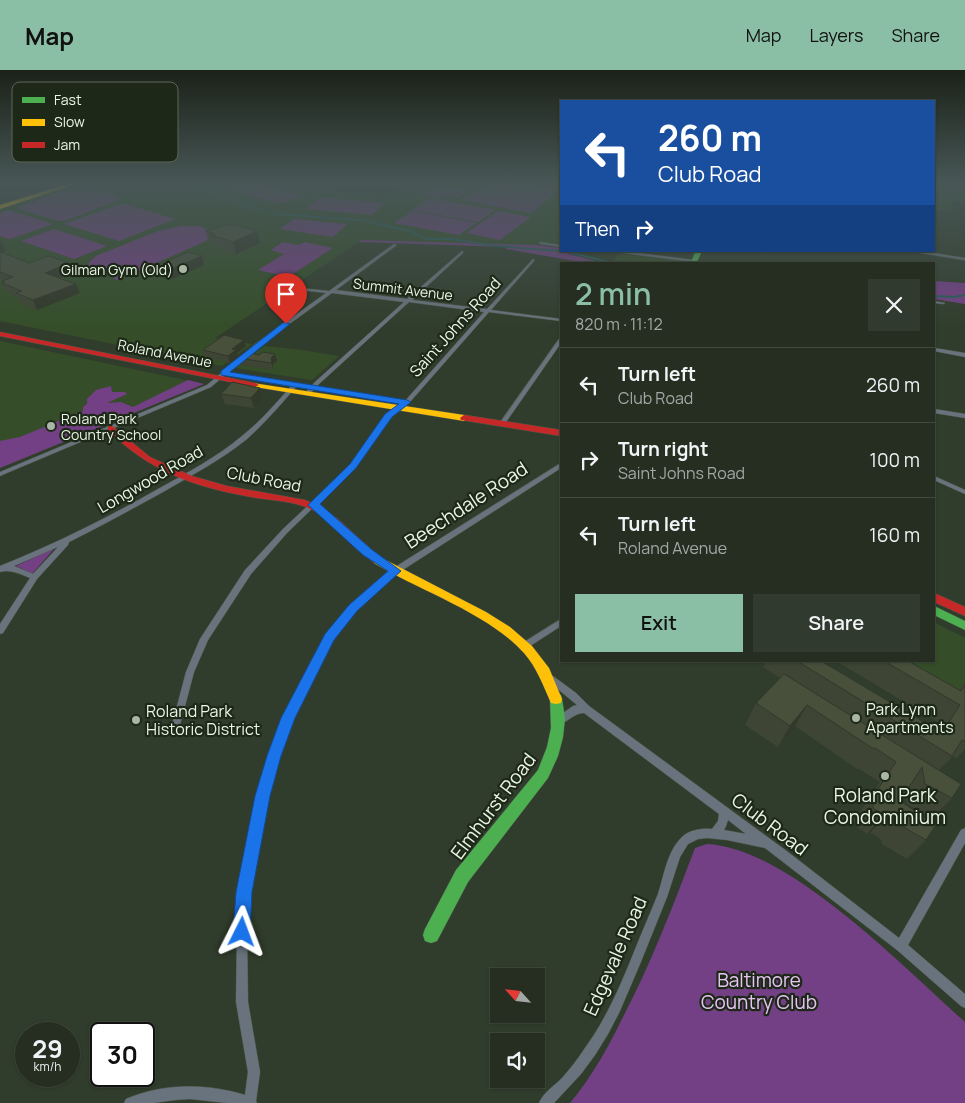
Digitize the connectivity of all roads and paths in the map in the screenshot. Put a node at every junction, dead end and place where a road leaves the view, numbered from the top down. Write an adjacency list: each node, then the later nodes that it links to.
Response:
1 (541, 243): 3 (street)
2 (395, 245): 11 (street)
3 (560, 246)
4 (462, 252): 12 (street)
5 (620, 252): 7 (street)
6 (917, 252): 8 (street)
7 (695, 259)
8 (965, 259)
9 (533, 260): 15 (street, Saint Johns Road)
10 (292, 288): 11 (street, Summit Avenue)
11 (330, 292): 12 (street, Summit Avenue); 22 (street)
12 (408, 301): 15 (street, Summit Avenue); 24 (street)
13 (935, 302): 14 (street)
14 (943, 303)
15 (488, 311): 16 (street, Summit Avenue); 25 (street, Saint Johns Road)
16 (560, 320)
17 (0, 327): 22 (main road, Roland Avenue)
18 (0, 334): 22 (main road, Roland Avenue)
19 (560, 341): 28 (street)
20 (935, 350): 21 (street)
21 (965, 355)
22 (220, 376): 23 (main road, Roland Avenue); 30 (street)
23 (292, 388): 24 (main road, Roland Avenue); 34 (street, Longwood Road)
24 (310, 391): 25 (main road, Roland Avenue)
25 (402, 405): 28 (main road, Roland Avenue); 37 (street, Saint Johns Road)
26 (935, 411): 27 (street)
27 (965, 416)
28 (504, 421): 29 (main road, Roland Avenue); 31 (main road, Roland Avenue)
29 (560, 426)
30 (111, 428): 33 (street); 34 (main road, Club Road)
31 (560, 434)
32 (560, 466): 40 (street, Beechdale Road)
33 (0, 474)
34 (182, 478): 37 (main road, Club Road); 38 (street, Longwood Road)
35 (935, 478): 36 (street)
36 (965, 492)
37 (313, 505): 40 (main road, Club Road); 52 (street, Saint Johns Road)
38 (69, 539): 39 (street, Longwood Road); 41 (street)
39 (2, 568): 41 (street)
40 (395, 571): 48 (main road, Club Road); 61 (street, Beechdale Road)
41 (34, 577): 47 (street)
42 (935, 597): 44 (main road)
43 (935, 611): 46 (main road)
44 (965, 612)
45 (560, 623): 48 (street)
46 (965, 626)
47 (0, 631)
48 (524, 646): 49 (main road, Club Road)
49 (550, 678): 50 (street, Club Road); 51 (main road, Club Road)
50 (586, 709): 51 (street); 53 (street, Club Road)
51 (559, 721): 57 (main road, Elmhurst Road)
52 (176, 725)
53 (724, 812): 54 (street); 56 (street, Club Road)
54 (715, 833): 56 (street, Edgevale Road); 62 (street, Edgevale Road)
55 (965, 833): 58 (street)
56 (767, 844): 58 (street, Club Road)
57 (431, 935)
58 (901, 946): 59 (street, Club Road)
59 (965, 1002)
60 (130, 1103): 61 (street)
61 (250, 1103)
62 (545, 1103)

